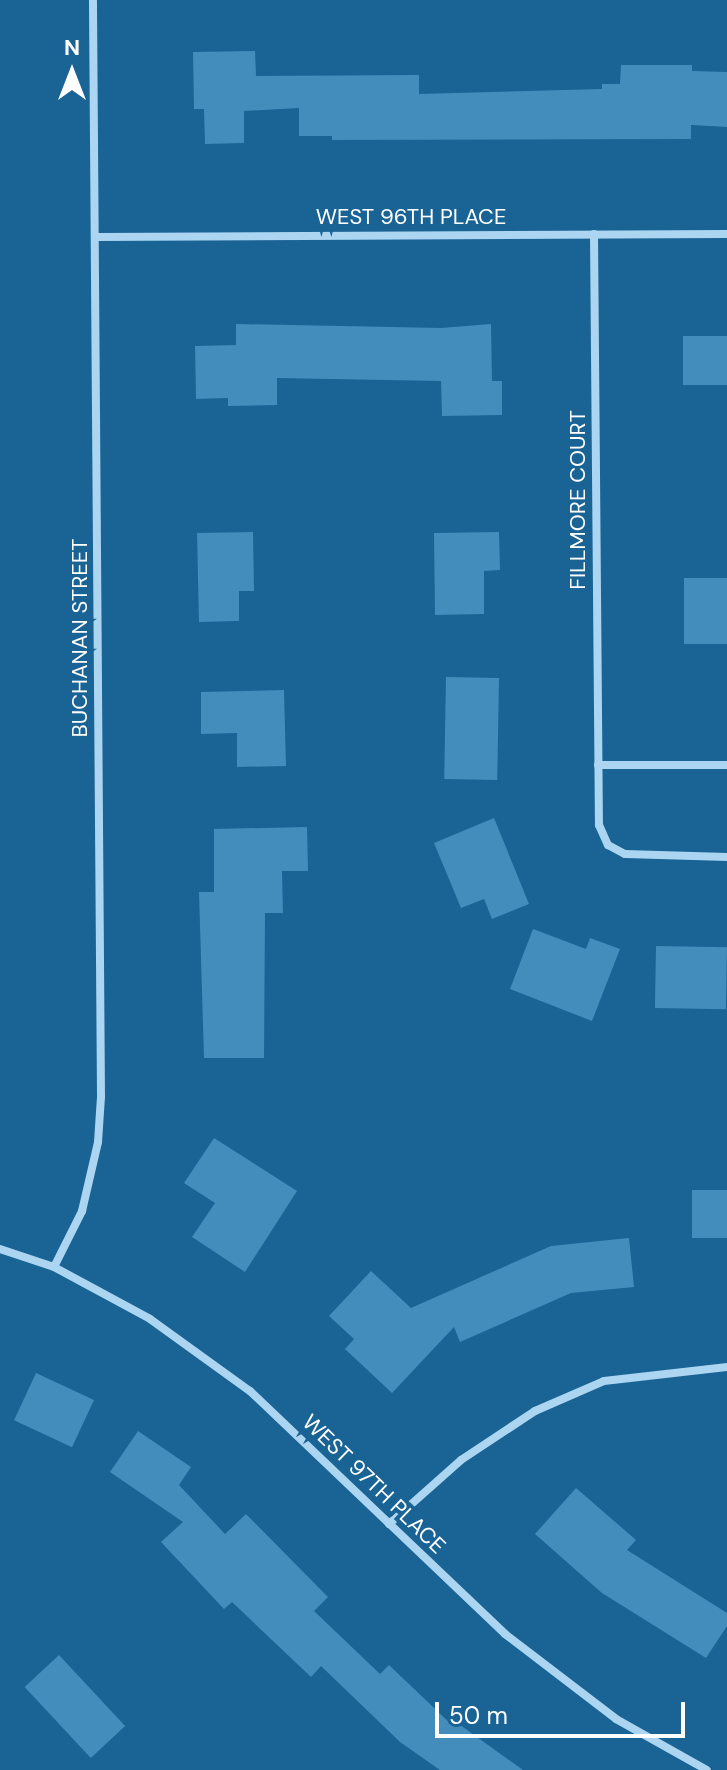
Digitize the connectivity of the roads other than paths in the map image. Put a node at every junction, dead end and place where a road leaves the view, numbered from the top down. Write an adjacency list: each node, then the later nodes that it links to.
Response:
1 (93, 0): 4 (street, BUCHANAN STREET)
2 (594, 234): 3 (street, WEST 96TH PLACE); 4 (street, WEST 96TH PLACE); 5 (street, FILLMORE COURT)
3 (727, 234)
4 (95, 237): 9 (street, BUCHANAN STREET)
5 (598, 765): 6 (street); 7 (street, FILLMORE COURT)
6 (727, 765)
7 (727, 857)
8 (0, 1249): 9 (street, WEST 97TH PLACE)
9 (54, 1267): 11 (street, WEST 97TH PLACE)
10 (727, 1367): 11 (street)
11 (389, 1524): 12 (street, WEST 97TH PLACE)
12 (707, 1770)

